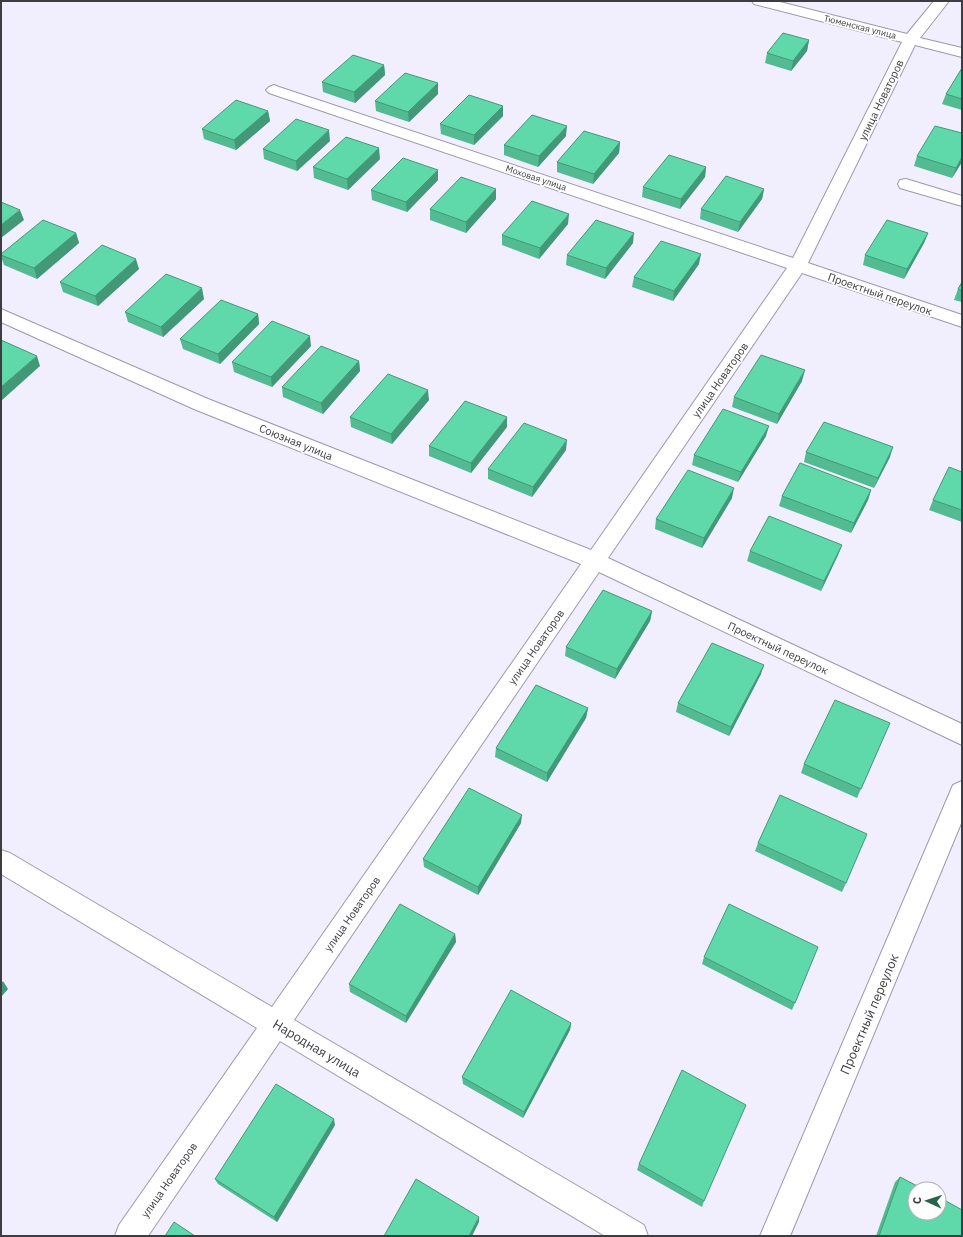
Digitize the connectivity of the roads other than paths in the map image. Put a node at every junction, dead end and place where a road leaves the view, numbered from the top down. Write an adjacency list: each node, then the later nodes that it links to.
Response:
1 (759, 1): 3 (street, Тюменская улица)
2 (942, 1): 3 (street, улица Новаторов)
3 (911, 39): 4 (street, Тюменская улица); 8 (street, улица Новаторов)
4 (962, 53)
5 (274, 90): 8 (street, Моховая улица)
6 (906, 184): 7 (street)
7 (962, 201)
8 (798, 266): 10 (street, Проектный переулок); 11 (street, улица Новаторов)
9 (1, 315): 11 (street, Союзная улица)
10 (962, 322)
11 (595, 561): 12 (street, Проектный переулок); 15 (street, улица Новаторов)
12 (962, 735)
13 (962, 792): 18 (street, Проектный переулок)
14 (1, 861): 15 (street, Народная улица)
15 (276, 1024): 16 (street, улица Новаторов); 17 (street, Народная улица)
16 (130, 1236)
17 (633, 1236)
18 (775, 1236)

